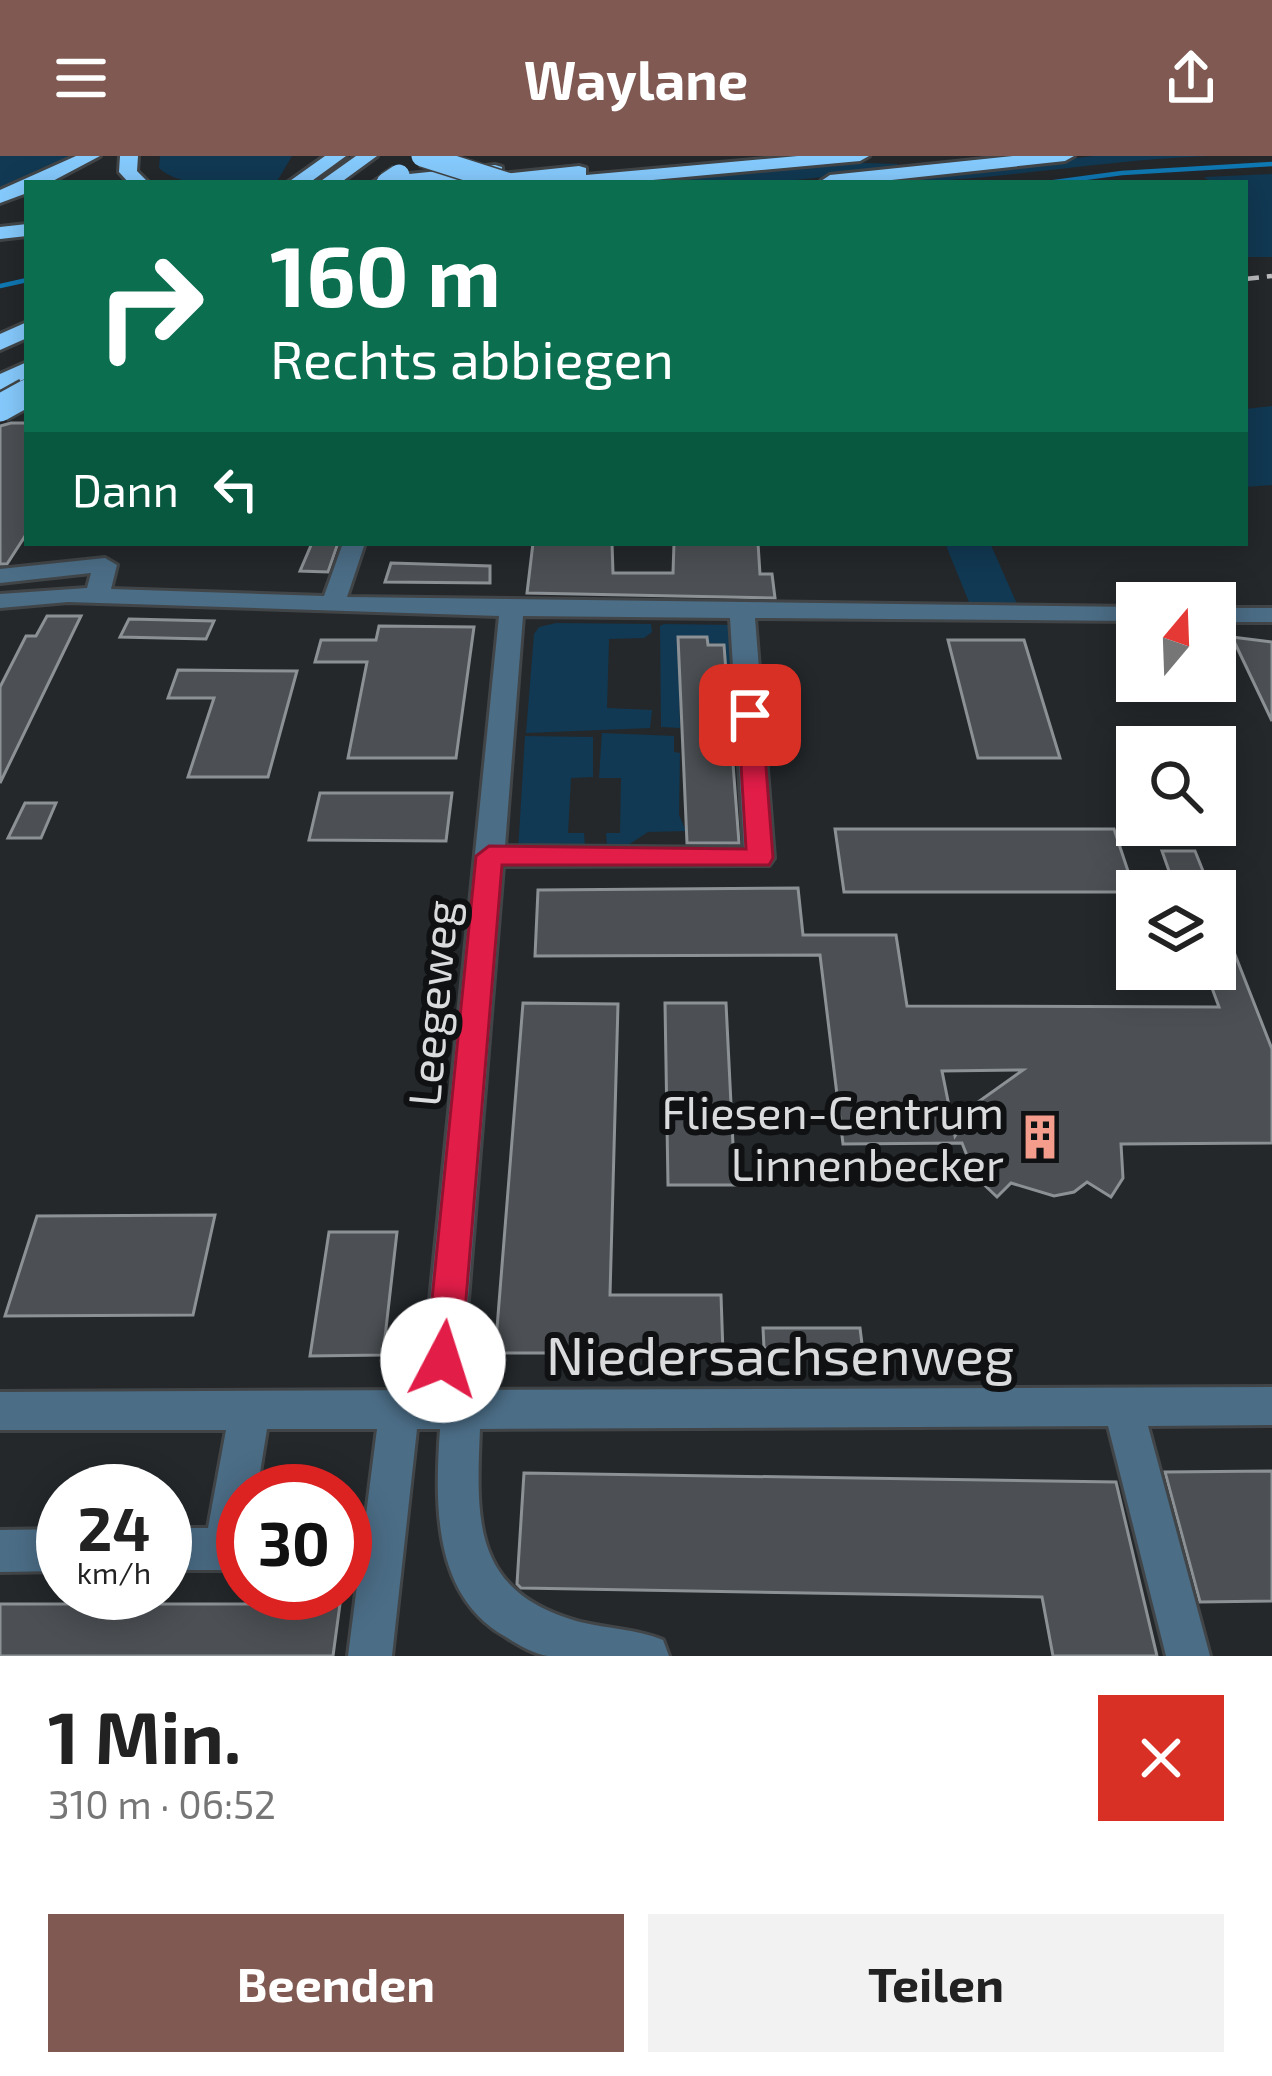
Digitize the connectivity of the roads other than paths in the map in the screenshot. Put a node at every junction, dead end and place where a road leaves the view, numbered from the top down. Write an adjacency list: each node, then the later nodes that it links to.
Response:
1 (91, 156): 14 (highway)
2 (325, 156): 15 (highway)
3 (337, 156): 16 (highway)
4 (368, 156): 17 (highway)
5 (423, 156): 11 (highway); 18 (highway, bridge)
6 (656, 156): 12 (highway)
7 (750, 156): 19 (highway)
8 (860, 156): 12 (highway)
9 (1065, 156): 13 (highway)
10 (603, 157): 12 (highway)
11 (390, 174): 12 (highway)
12 (555, 174)
13 (879, 176): 20 (highway); 21 (highway)
14 (39, 180)
15 (297, 180)
16 (298, 180)
17 (332, 180)
18 (498, 180)
19 (504, 180)
20 (841, 180)
21 (861, 180)
22 (19, 339): 23 (highway)
23 (0, 365)
24 (353, 546): 28 (street)
25 (0, 576): 27 (street)
26 (0, 601): 27 (street)
27 (112, 601): 28 (street)
28 (333, 604): 29 (street)
29 (512, 609): 30 (street); 34 (street, Leegeweg)
30 (742, 611): 31 (street); 34 (street)
31 (1116, 614)
32 (1236, 615): 33 (street)
33 (1272, 615)
34 (489, 856): 35 (street, Leegeweg)
35 (433, 1406): 37 (street, Niedersachsenweg); 38 (street, Niedersachsenweg); 43 (street); 44 (street)
36 (1272, 1406): 37 (street, Niedersachsenweg)
37 (1123, 1407): 45 (street)
38 (250, 1408): 39 (street, Niedersachsenweg); 40 (street)
39 (0, 1411)
40 (192, 1549)
41 (36, 1550): 42 (street)
42 (0, 1551)
43 (370, 1656)
44 (647, 1656)
45 (1188, 1656)

